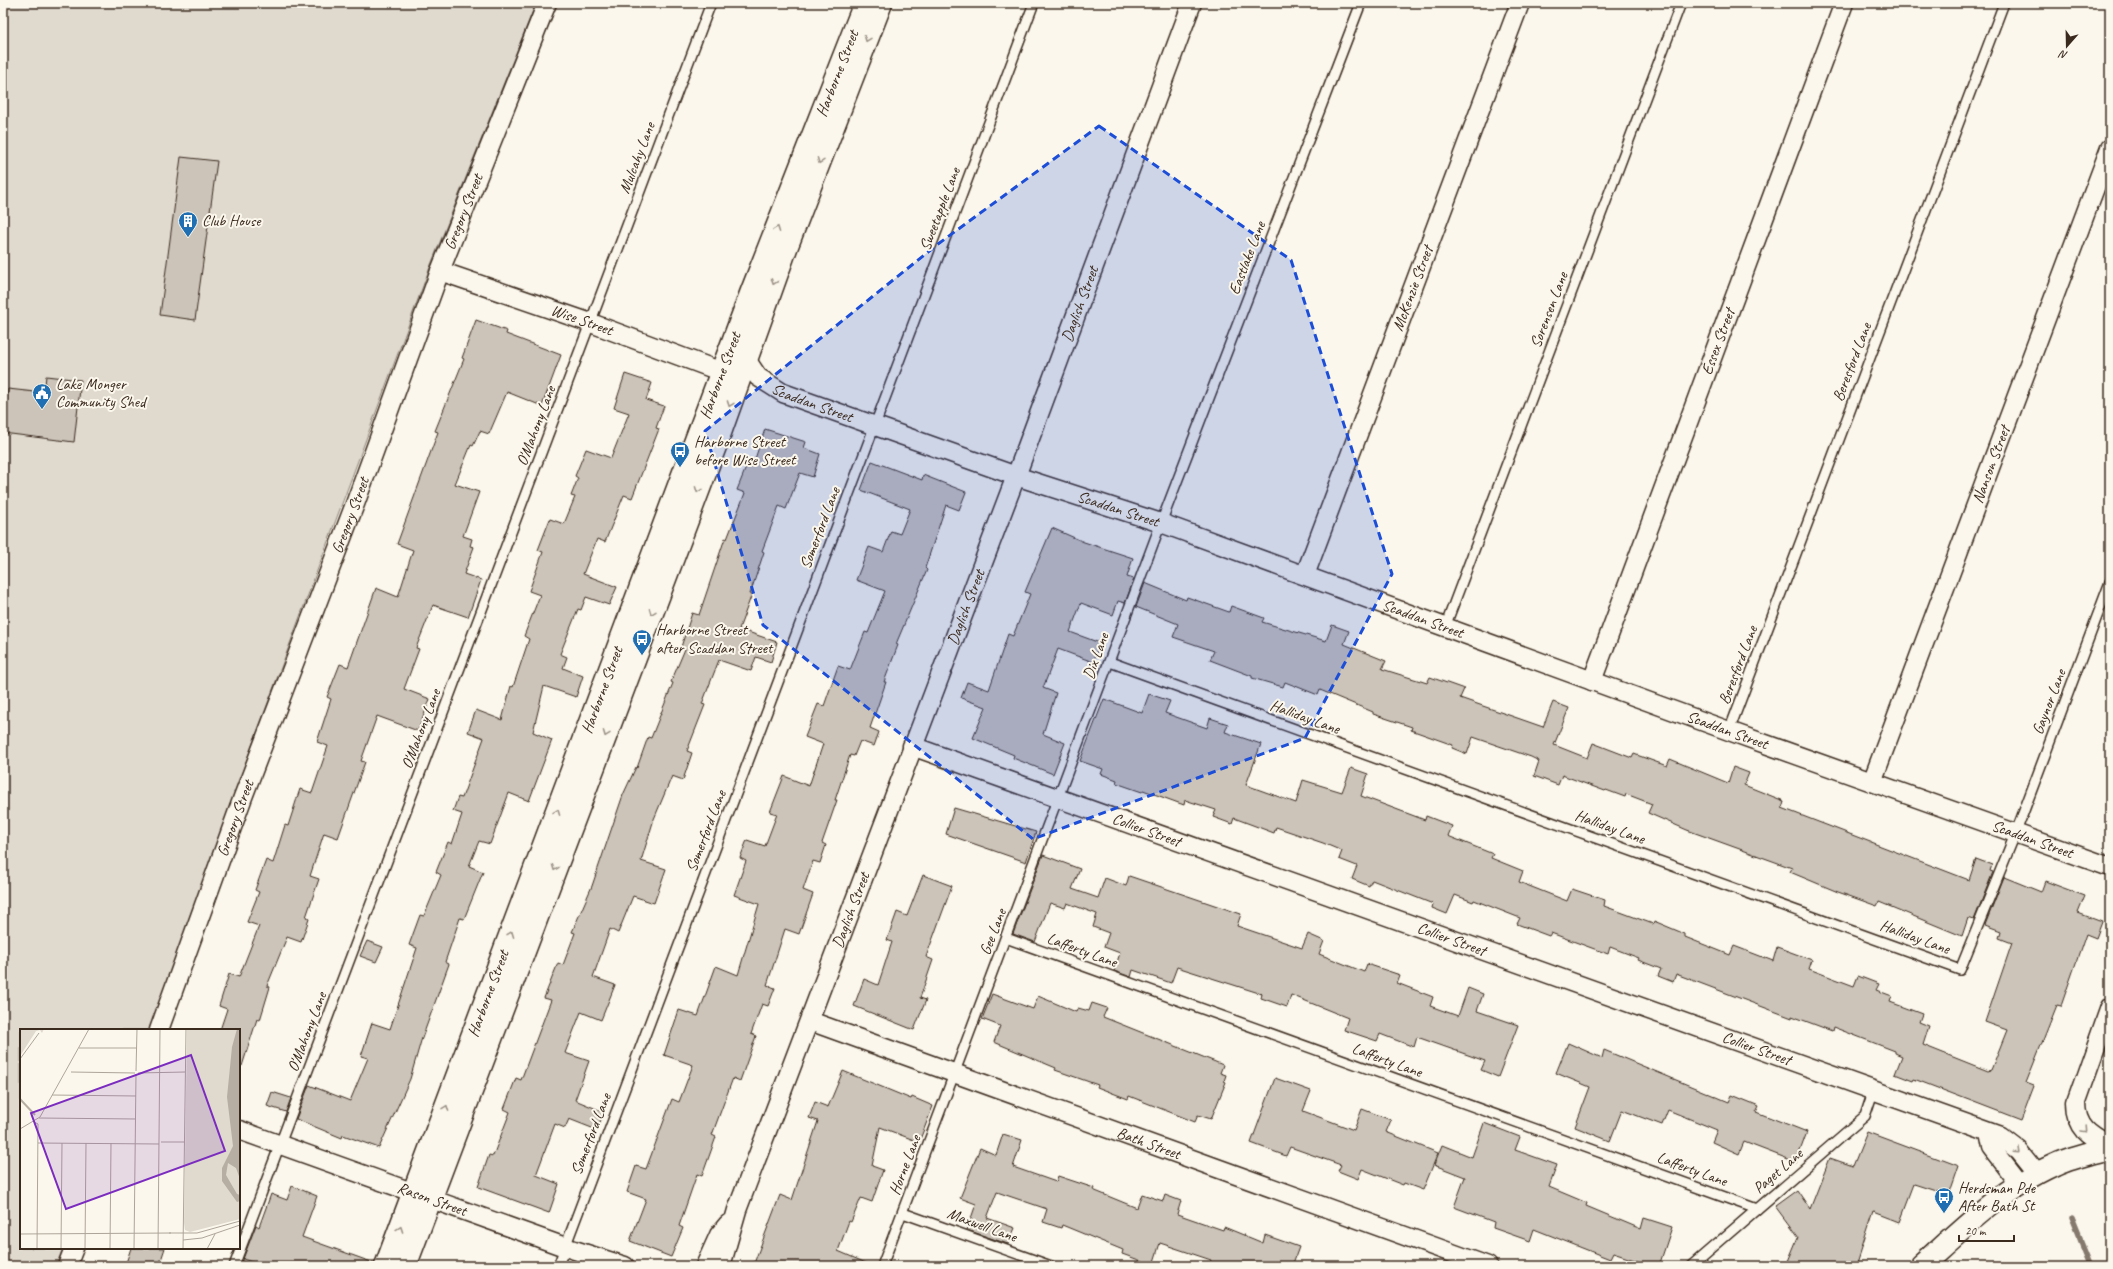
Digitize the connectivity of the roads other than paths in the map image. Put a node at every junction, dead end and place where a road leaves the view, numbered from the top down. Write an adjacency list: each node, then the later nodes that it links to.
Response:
1 (547, 3): 13 (street, Gregory Street)
2 (711, 3): 14 (lane, Mulcahy Lane)
3 (865, 3): 16 (main road, Harborne Street, one-way to 3)
4 (881, 3): 15 (main road, Harborne Street, one-way to 15)
5 (1034, 3): 17 (lane, Sweetapple Lane)
6 (1192, 3): 18 (street, Daglish Street)
7 (1361, 3): 19 (lane, Eastlake Lane)
8 (1520, 3): 20 (street, McKenzie Street)
9 (1681, 3): 22 (lane, Sorensen Lane)
10 (1844, 3): 24 (street, Essex Street)
11 (2004, 3): 25 (lane, Beresford Lane)
12 (2110, 148): 27 (street, Nanson Street)
13 (440, 271): 14 (street, Wise Street); 34 (street, Gregory Street)
14 (591, 323): 16 (street, Wise Street); 38 (lane, O'Mahony Lane)
15 (746, 359): 17 (street, Scaddan Street); 41 (main road, Harborne Street, one-way to 41)
16 (722, 372): 41 (main road, Harborne Street, one-way to 16)
17 (874, 425): 18 (street, Scaddan Street); 45 (lane, Somerford Lane)
18 (1016, 476): 19 (street, Scaddan Street); 26 (street, Daglish Street)
19 (1161, 523): 20 (street, Scaddan Street); 23 (lane, Dix Lane)
20 (1305, 575): 22 (street, Scaddan Street)
21 (2110, 582): 29 (lane, Gaynor Lane)
22 (1445, 628): 24 (street, Scaddan Street)
23 (1110, 662): 28 (lane, Dix Lane); 29 (lane, Halliday Lane)
24 (1592, 681): 25 (street, Scaddan Street)
25 (1729, 731): 27 (street, Scaddan Street)
26 (912, 746): 28 (street, Collier Street); 33 (street, Daglish Street)
27 (1872, 782): 29 (street, Scaddan Street)
28 (1059, 800): 31 (lane, Gee Lane); 36 (street, Collier Street)
29 (2016, 832): 30 (street, Scaddan Street)
30 (2110, 867)
31 (1006, 938): 35 (lane, Gee Lane); 42 (lane, Lafferty Lane)
32 (2110, 1007): 39 (street, one-way to 39)
33 (810, 1021): 35 (street, Bath Street); 43 (street, Daglish Street)
34 (159, 1029)
35 (955, 1075): 44 (lane, Horne Lane); 57 (street, Bath Street)
36 (1873, 1092): 40 (street, Collier Street); 42 (lane, Paget Lane)
37 (240, 1130): 38 (street, Rason Street)
38 (280, 1145): 41 (street, Rason Street); 48 (lane, O'Mahony Lane)
39 (2110, 1148): 40 (main road)
40 (2029, 1179): 59 (main road)
41 (422, 1196): 45 (street, Rason Street); 49 (main road, Harborne Street, one-way to 41); 50 (main road, Harborne Street)
42 (1757, 1209): 58 (lane, Paget Lane)
43 (738, 1210): 53 (street, Daglish Street); 54 (street, Daglish Street)
44 (903, 1213): 55 (lane, Horne Lane); 56 (lane, Maxwell Lane)
45 (565, 1247): 51 (lane, Somerford Lane); 52 (street, Rason Street)
46 (74, 1249): 47 (street)
47 (67, 1266)
48 (234, 1266)
49 (386, 1266)
50 (405, 1266)
51 (558, 1266)
52 (625, 1266)
53 (705, 1266)
54 (721, 1266)
55 (882, 1266)
56 (1051, 1266)
57 (1488, 1266)
58 (1691, 1266)
59 (1921, 1266)

